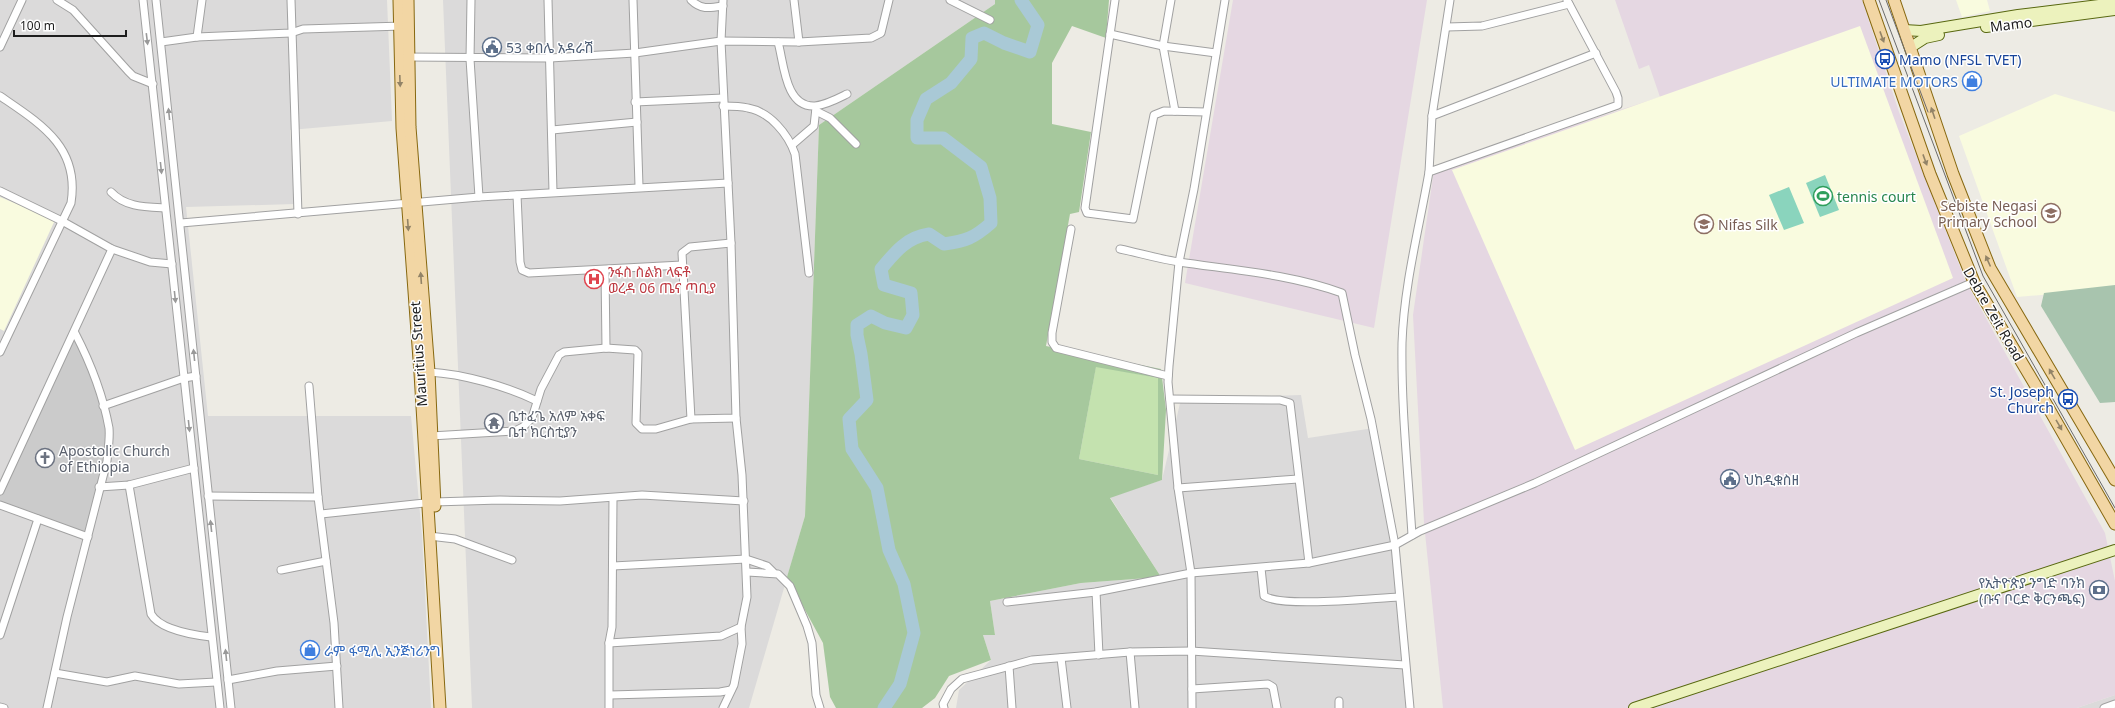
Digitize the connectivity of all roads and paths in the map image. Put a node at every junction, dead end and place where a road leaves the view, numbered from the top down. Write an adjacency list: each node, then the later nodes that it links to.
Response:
1 (22, 0): 38 (street)
2 (57, 0): 47 (street)
3 (143, 0): 47 (street, one-way to 47)
4 (156, 0): 35 (street)
5 (202, 0): 33 (street)
6 (291, 0): 31 (street)
7 (399, 0): 28 (main road, Mauritius Street)
8 (408, 0): 28 (main road, Mauritius Street)
9 (471, 0): 46 (street)
10 (548, 0): 45 (street)
11 (633, 0): 41 (street)
12 (691, 0): 23 (street)
13 (794, 0): 37 (street)
14 (889, 0): 37 (street)
15 (950, 0): 27 (street)
16 (1115, 0): 32 (street)
17 (1171, 0): 39 (street)
18 (1224, 0): 42 (street)
19 (1450, 0): 29 (street)
20 (1869, 0): 82 (main road, Debre Zeit Road, one-way to 82)
21 (1894, 0): 30 (main road, Debre Zeit Road)
22 (1568, 2): 29 (street); 43 (street)
23 (723, 3): 34 (street)
24 (2115, 3): 26 (main road)
25 (2115, 10): 26 (main road, Mamo)
26 (2019, 19): 30 (main road); 40 (main road, Mamo)
27 (990, 20)
28 (404, 26): 31 (street); 44 (main road, Mauritius Street)
29 (1447, 27): 55 (street)
30 (1904, 30): 40 (main road, Debre Zeit Road)
31 (291, 33): 33 (street); 70 (street)
32 (1110, 34): 39 (street); 53 (street)
33 (197, 37): 35 (street)
34 (721, 41): 36 (street); 41 (street); 51 (street)
35 (161, 42): 72 (street, one-way to 35)
36 (778, 42): 37 (street); 52 (street)
37 (799, 42)
38 (1, 44)
39 (1163, 46): 42 (street); 53 (street)
40 (1910, 48): 99 (main road, Debre Zeit Road, one-way to 40)
41 (635, 53): 45 (street); 50 (street)
42 (1216, 53): 54 (street)
43 (1596, 53): 55 (street); 60 (street)
44 (404, 58): 46 (street); 68 (main road, Mauritius Street)
45 (550, 58): 46 (street); 57 (street)
46 (470, 59): 67 (street)
47 (152, 84): 69 (street, one-way to 69)
48 (847, 94): 52 (street)
49 (0, 96): 71 (street)
50 (635, 102): 51 (street); 56 (street)
51 (723, 102): 59 (street); 61 (street)
52 (816, 109): 58 (street); 59 (street)
53 (1175, 111): 54 (street)
54 (1206, 112): 77 (street)
55 (1432, 116): 60 (street)
56 (636, 122): 57 (street); 62 (street)
57 (552, 130): 65 (street)
58 (856, 144)
59 (792, 145): 81 (street)
60 (1429, 172): 113 (street)
61 (728, 183): 62 (street); 74 (street)
62 (639, 186): 65 (street)
63 (0, 191): 71 (street)
64 (111, 192): 69 (street)
65 (553, 192): 66 (street)
66 (517, 195): 67 (street); 80 (street)
67 (479, 197): 68 (street)
68 (411, 202): 70 (street); 86 (main road, Mauritius Street, one-way to 68); 108 (main road, Mauritius Street, one-way to 108)
69 (165, 208): 78 (street)
70 (298, 214): 72 (street)
71 (62, 221): 75 (street); 85 (street)
72 (181, 223): 87 (street, one-way to 72)
73 (1071, 229): 88 (street)
74 (731, 243): 79 (street); 94 (street)
75 (112, 249): 78 (street); 83 (street)
76 (1120, 249): 77 (street)
77 (1179, 262): 88 (street); 116 (street)
78 (172, 264): 89 (street, one-way to 89)
79 (682, 265): 80 (street); 95 (street)
80 (605, 270): 84 (street)
81 (809, 273)
82 (1974, 282): 112 (main road, Debre Zeit Road, one-way to 112); 113 (street)
83 (75, 333): 93 (street); 103 (street)
84 (606, 348): 92 (street); 95 (street)
85 (0, 352)
86 (429, 372): 92 (street); 96 (main road, Mauritius Street)
87 (196, 376): 89 (street); 104 (street)
88 (1168, 376): 91 (street)
89 (184, 378): 93 (street); 97 (street, one-way to 97)
90 (309, 386): 105 (street)
91 (1170, 399): 98 (street); 102 (street)
92 (537, 401): 96 (street)
93 (103, 406): 101 (street)
94 (736, 418): 95 (street); 107 (street)
95 (691, 419)
96 (431, 436): 108 (main road, Mauritius Street)
97 (194, 468): 100 (street); 134 (street)
98 (1298, 479): 102 (street); 121 (street)
99 (2115, 480)
100 (129, 485): 101 (street); 134 (street)
101 (99, 487): 115 (street)
102 (1178, 488): 127 (street)
103 (0, 491)
104 (208, 496): 105 (street); 144 (street, one-way to 104)
105 (318, 496): 110 (street)
106 (613, 498): 107 (street); 108 (street); 122 (street)
107 (744, 501): 118 (street)
108 (431, 503): 110 (street); 114 (main road, Mauritius Street)
109 (0, 505): 111 (street)
110 (321, 514): 120 (street)
111 (38, 519): 115 (street); 131 (street)
112 (2115, 524)
113 (1412, 535): 116 (street)
114 (433, 536): 119 (street); 157 (main road, Mauritius Street); 158 (main road, Mauritius Street)
115 (88, 537): 143 (street)
116 (1395, 545): 121 (street); 129 (street)
117 (2115, 550): 168 (main road)
118 (746, 559): 122 (street); 125 (street); 126 (street)
119 (512, 560)
120 (326, 562): 124 (street); 141 (street)
121 (1309, 563): 123 (street)
122 (613, 566): 135 (street)
123 (1261, 568): 127 (street); 129 (street)
124 (280, 570)
125 (747, 572): 126 (street); 132 (street)
126 (773, 572): 161 (street)
127 (1190, 573): 128 (street); 136 (street)
128 (1096, 592): 130 (street); 138 (street)
129 (1398, 597): 140 (street)
130 (1007, 602)
131 (2, 623): 133 (street)
132 (741, 627): 135 (street); 147 (street)
133 (0, 635)
134 (211, 638): 145 (street)
135 (609, 643): 148 (street)
136 (1191, 651): 137 (street); 140 (street); 146 (street)
137 (1130, 652): 138 (street); 164 (street)
138 (1099, 655): 139 (street)
139 (1061, 658): 142 (street); 163 (street)
140 (1405, 665): 167 (street)
141 (337, 666): 144 (street); 156 (street)
142 (1008, 666): 151 (street); 162 (street)
143 (55, 673): 145 (street); 153 (street)
144 (228, 680): 155 (street)
145 (216, 682): 154 (street)
146 (1192, 689): 165 (street); 166 (street)
147 (731, 690): 148 (street); 160 (street)
148 (610, 695): 159 (street)
149 (2115, 704): 169 (street)
150 (0, 706): 152 (street)
151 (942, 707)
152 (4, 708)
153 (47, 708)
154 (220, 708)
155 (231, 708)
156 (339, 708)
157 (440, 708)
158 (447, 708)
159 (609, 708)
160 (723, 708)
161 (820, 708)
162 (1012, 708)
163 (1067, 708)
164 (1135, 708)
165 (1192, 708)
166 (1277, 708)
167 (1410, 708)
168 (1634, 708)
169 (2104, 708)

